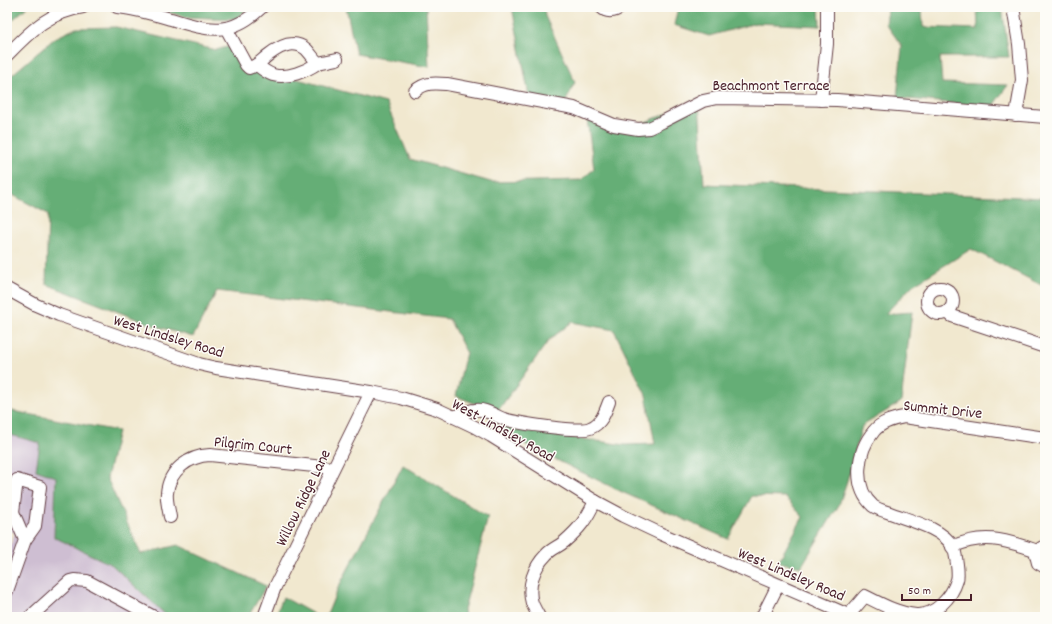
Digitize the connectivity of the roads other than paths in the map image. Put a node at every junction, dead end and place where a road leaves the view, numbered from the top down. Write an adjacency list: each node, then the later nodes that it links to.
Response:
1 (83, 7): 9 (street)
2 (117, 7): 8 (street)
3 (262, 7): 8 (street)
4 (600, 7): 5 (street)
5 (621, 7)
6 (828, 7): 14 (street)
7 (1013, 7): 15 (street)
8 (226, 28): 12 (street)
9 (7, 55)
10 (337, 59): 11 (street)
11 (318, 64): 12 (street); 12 (street)
12 (257, 65)
13 (415, 91): 14 (street, Beachmont Terrace)
14 (821, 100): 15 (street, Beachmont Terrace)
15 (1016, 114): 16 (street, Beachmont Terrace)
16 (1045, 117)
17 (7, 289): 20 (street, West Lindsley Road)
18 (947, 312): 19 (street)
19 (1045, 347)
20 (372, 392): 22 (street, West Lindsley Road); 24 (street, Willow Ridge Lane)
21 (609, 402): 22 (street)
22 (454, 417): 25 (street, West Lindsley Road)
23 (1045, 438): 29 (street, Summit Drive)
24 (333, 468): 27 (street, Pilgrim Court); 37 (street, Willow Ridge Lane)
25 (595, 501): 32 (street, West Lindsley Road); 38 (street)
26 (10, 511): 28 (street); 28 (street)
27 (170, 518)
28 (25, 540): 33 (street)
29 (952, 546): 30 (street); 34 (street)
30 (1041, 549): 31 (street)
31 (1045, 567)
32 (778, 585): 34 (street, West Lindsley Road); 39 (street)
33 (7, 591)
34 (849, 616)
35 (30, 617): 36 (street)
36 (154, 617)
37 (264, 617)
38 (539, 617)
39 (762, 617)

